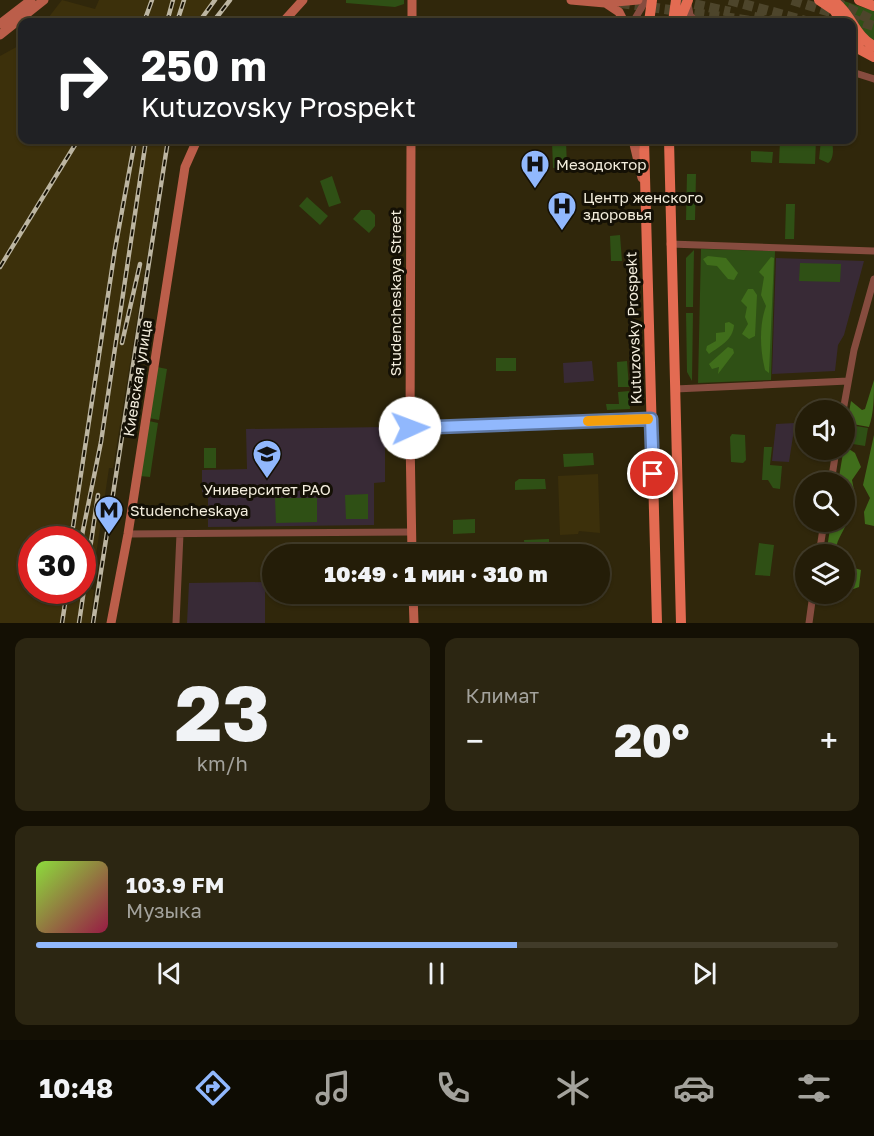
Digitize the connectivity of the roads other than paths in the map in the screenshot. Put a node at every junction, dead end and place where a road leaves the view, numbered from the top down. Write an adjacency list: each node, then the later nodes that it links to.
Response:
1 (31, 0): 28 (street)
2 (44, 0): 16 (street)
3 (303, 0): 17 (street)
4 (412, 0): 18 (street)
5 (571, 0): 14 (street)
6 (638, 0): 14 (street)
7 (646, 0): 20 (street)
8 (652, 0): 21 (main road)
9 (676, 0): 22 (main road)
10 (819, 0): 25 (main road)
11 (832, 0): 26 (main road)
12 (859, 0): 15 (main road)
13 (688, 1): 23 (main road); 24 (street)
14 (605, 3): 19 (street)
15 (874, 6)
16 (21, 18)
17 (287, 18)
18 (412, 18)
19 (621, 18)
20 (635, 18)
21 (650, 18)
22 (674, 18)
23 (681, 18)
24 (693, 18)
25 (839, 18)
26 (850, 18)
27 (18, 21): 30 (street)
28 (0, 24)
29 (856, 26): 32 (main road)
30 (0, 35)
31 (856, 44): 33 (main road)
32 (874, 46)
33 (874, 57)
34 (856, 73): 35 (street)
35 (874, 79)
36 (194, 144): 51 (street, Киевская улица)
37 (411, 144): 49 (street, Studencheskaya Street)
38 (634, 144): 41 (street)
39 (644, 144): 41 (main road, Kutuzovsky Prospekt)
40 (669, 144): 42 (main road)
41 (644, 184): 48 (main road, Kutuzovsky Prospekt)
42 (670, 244): 43 (street); 46 (main road)
43 (874, 250)
44 (874, 279): 45 (street)
45 (848, 381): 46 (street); 47 (street)
46 (675, 389): 60 (main road)
47 (845, 400)
48 (651, 419): 49 (street); 59 (main road, Kutuzovsky Prospekt)
49 (410, 428): 50 (street, Studencheskaya Street)
50 (411, 532): 52 (street); 53 (street, Studencheskaya Street)
51 (128, 534): 52 (street); 56 (street, Киевская улица)
52 (180, 534): 57 (street)
53 (412, 544)
54 (413, 604): 58 (street)
55 (812, 604): 61 (street)
56 (111, 623)
57 (176, 623)
58 (414, 623)
59 (657, 623)
60 (681, 623)
61 (809, 623)

